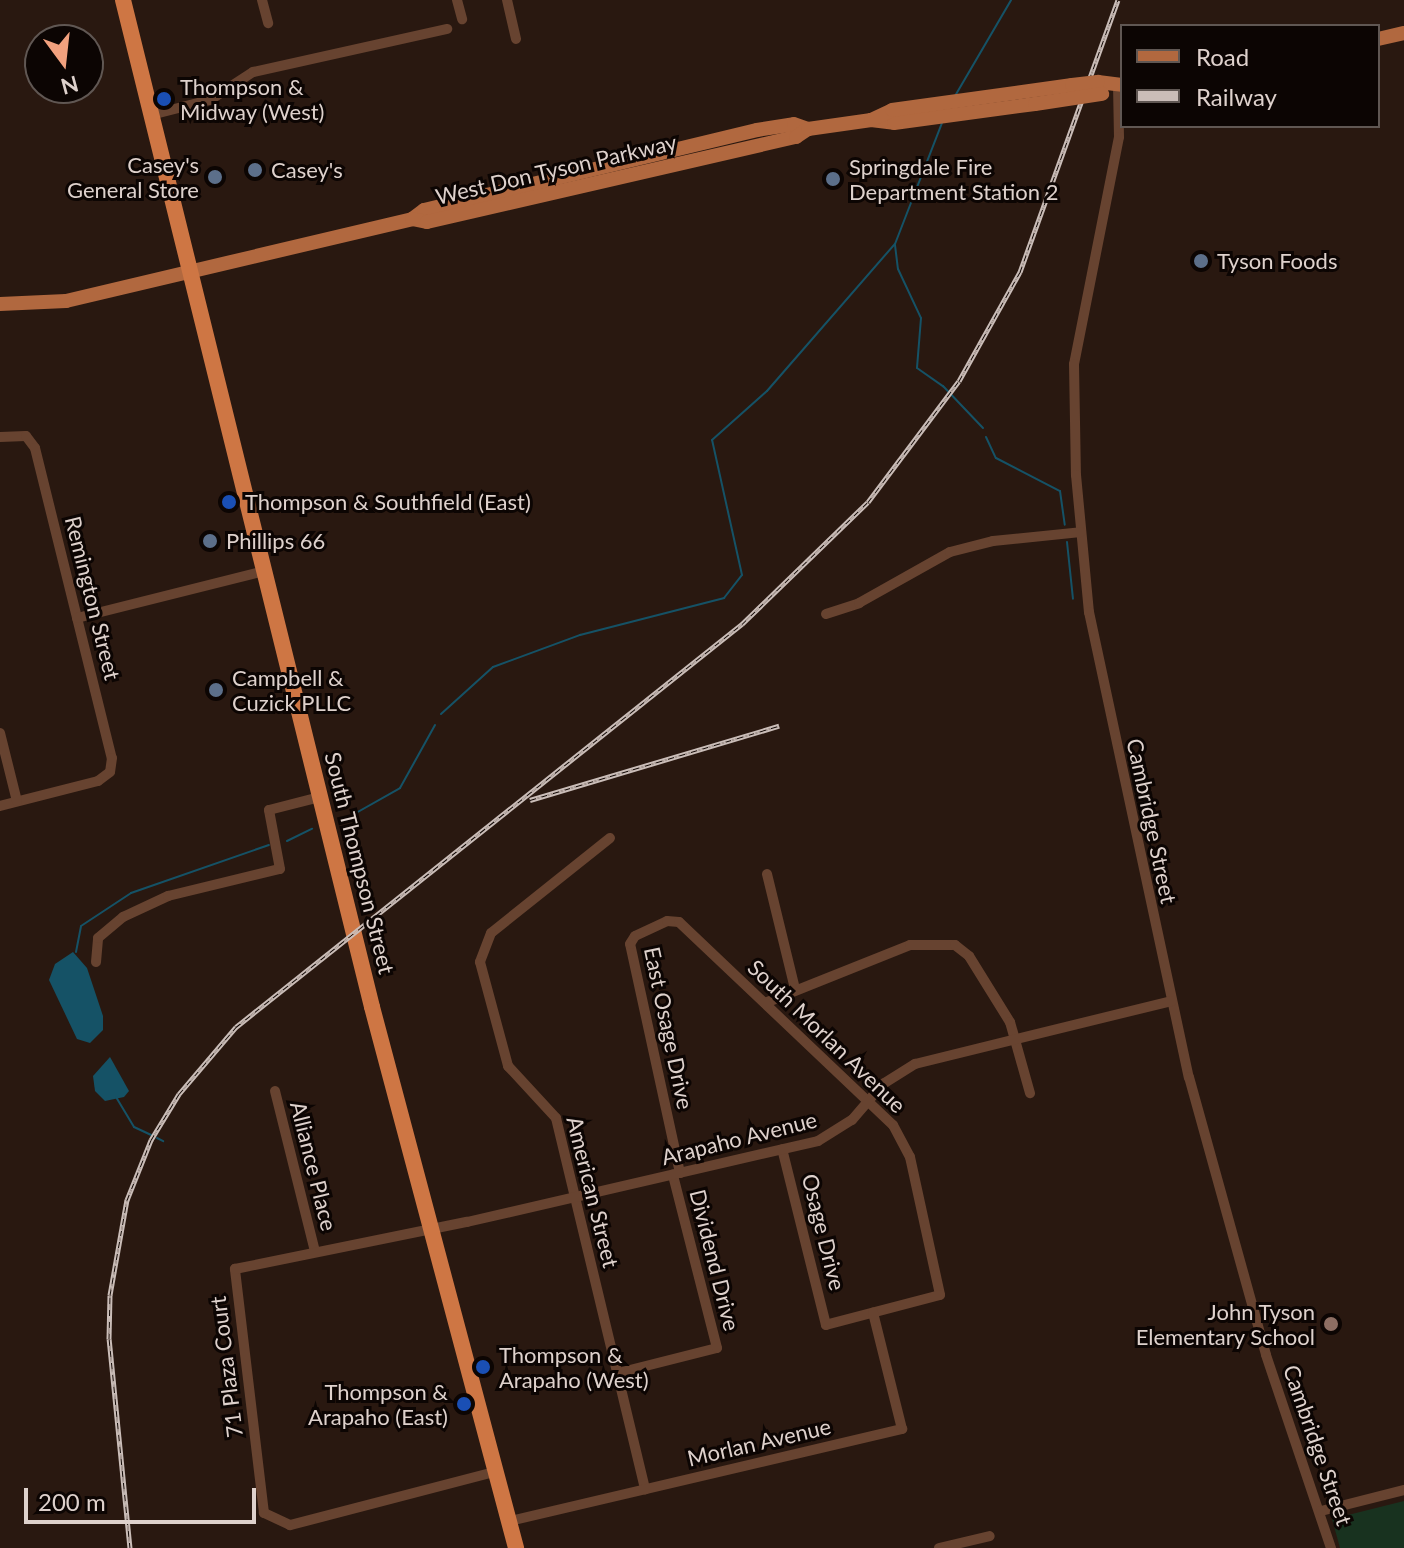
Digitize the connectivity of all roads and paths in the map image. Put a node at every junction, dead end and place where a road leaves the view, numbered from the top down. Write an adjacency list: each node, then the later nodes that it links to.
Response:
1 (123, 0): 13 (highway, South Thompson Street)
2 (262, 0): 6 (street)
3 (457, 0): 5 (street)
4 (507, 0): 9 (street)
5 (462, 19)
6 (268, 23)
7 (447, 29): 13 (street)
8 (1404, 33): 10 (main road)
9 (516, 39)
10 (1380, 39)
11 (1120, 85): 12 (main road, West Don Tyson Parkway); 18 (street, Cambridge Street)
12 (1100, 88): 14 (main road, bridge); 14 (main road, West Don Tyson Parkway, bridge)
13 (151, 115): 15 (highway, South Thompson Street)
14 (871, 120): 15 (main road, West Don Tyson Parkway)
15 (191, 272): 16 (main road, West Don Tyson Parkway); 19 (highway, South Thompson Street)
16 (0, 304)
17 (0, 437): 21 (street, Remington Street)
18 (1081, 532): 20 (street); 31 (street, Cambridge Street)
19 (264, 571): 21 (street); 23 (highway, South Thompson Street)
20 (826, 614)
21 (77, 618): 24 (street, Remington Street)
22 (0, 733): 24 (street)
23 (320, 797): 29 (street); 40 (highway, South Thompson Street)
24 (17, 801): 25 (street)
25 (0, 806)
26 (610, 838): 39 (street, American Street)
27 (767, 874): 30 (street)
28 (673, 920): 32 (street, South Morlan Avenue); 38 (street, East Osage Drive)
29 (96, 962)
30 (795, 989): 32 (street); 33 (street)
31 (1171, 1001): 33 (street, Arapaho Avenue); 47 (street, Cambridge Street)
32 (765, 1003): 36 (street, South Morlan Avenue)
33 (1016, 1039): 35 (street); 36 (street, Arapaho Avenue)
34 (275, 1091): 41 (street, Alliance Place)
35 (1030, 1093)
36 (868, 1102): 37 (street, Arapaho Avenue); 42 (street, South Morlan Avenue)
37 (782, 1149): 38 (street, Arapaho Avenue); 42 (street, Osage Drive)
38 (676, 1174): 39 (street, Arapaho Avenue); 43 (street, Dividend Drive)
39 (575, 1199): 40 (street, Arapaho Avenue); 43 (street, American Street)
40 (430, 1229): 41 (street, 71 Plaza Court); 44 (highway, South Thompson Street)
41 (315, 1251): 44 (street, 71 Plaza Court)
42 (873, 1313): 45 (street, Morlan Avenue)
43 (618, 1373): 45 (street, American Street)
44 (498, 1471): 48 (highway, South Thompson Street)
45 (645, 1489): 48 (street, Morlan Avenue)
46 (1404, 1490): 47 (street)
47 (1321, 1511): 52 (street, Cambridge Street)
48 (510, 1521): 50 (highway, South Thompson Street)
49 (990, 1536): 51 (street)
50 (516, 1548)
51 (939, 1548)
52 (1331, 1548)

